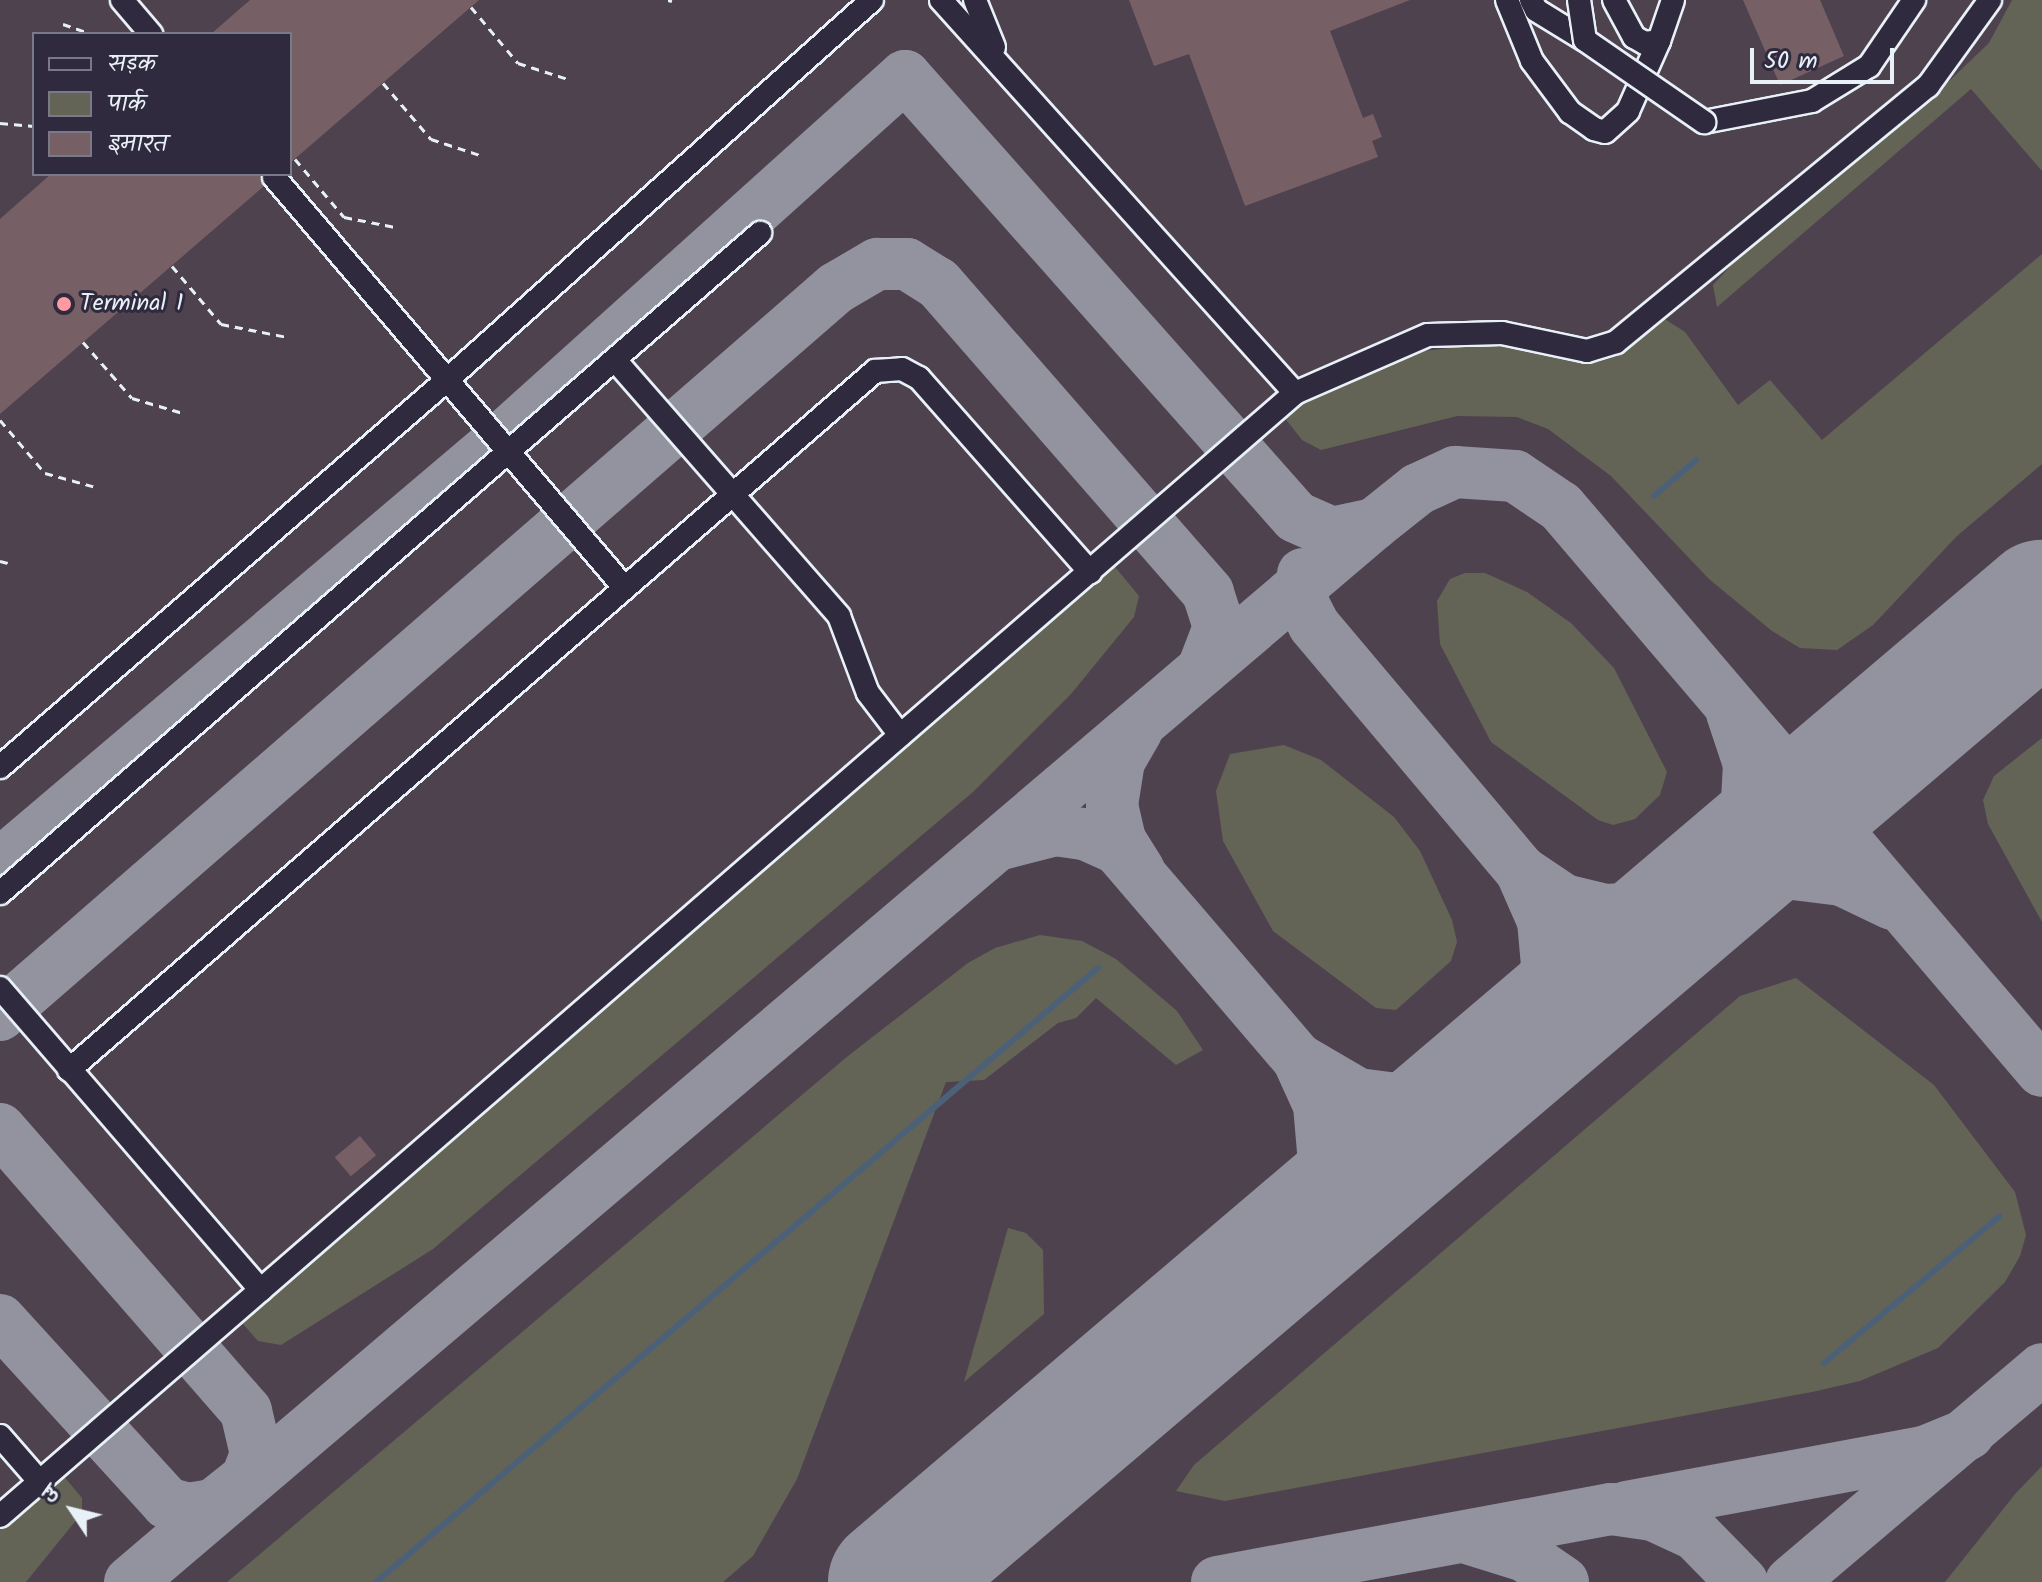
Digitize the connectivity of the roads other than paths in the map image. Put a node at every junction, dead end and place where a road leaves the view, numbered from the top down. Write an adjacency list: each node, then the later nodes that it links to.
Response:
1 (122, 0): 12 (street)
2 (872, 0): 19 (street)
3 (941, 0): 15 (street)
4 (975, 0): 15 (street)
5 (1507, 0): 14 (street)
6 (1531, 0): 13 (street)
7 (1579, 0): 13 (street, bridge)
8 (1614, 0): 14 (street)
9 (1673, 0): 14 (street)
10 (1914, 0): 13 (street, bridge)
11 (1990, 0): 20 (street)
12 (149, 32)
13 (1585, 40)
14 (1659, 41)
15 (1002, 62): 20 (street)
16 (274, 177): 19 (street)
17 (760, 233): 18 (street)
18 (615, 360): 21 (street); 22 (street)
19 (447, 380): 21 (street); 26 (street)
20 (1295, 393): 23 (street)
21 (508, 452): 24 (street); 27 (street)
22 (730, 493): 23 (street); 24 (street); 25 (street)
23 (1090, 572): 25 (street)
24 (623, 586): 29 (street)
25 (900, 735): 30 (street)
26 (0, 767)
27 (0, 893)
28 (0, 988): 29 (street)
29 (69, 1070): 30 (street)
30 (261, 1290): 32 (street)
31 (0, 1436): 32 (street)
32 (40, 1482): 33 (street)
33 (0, 1516)

